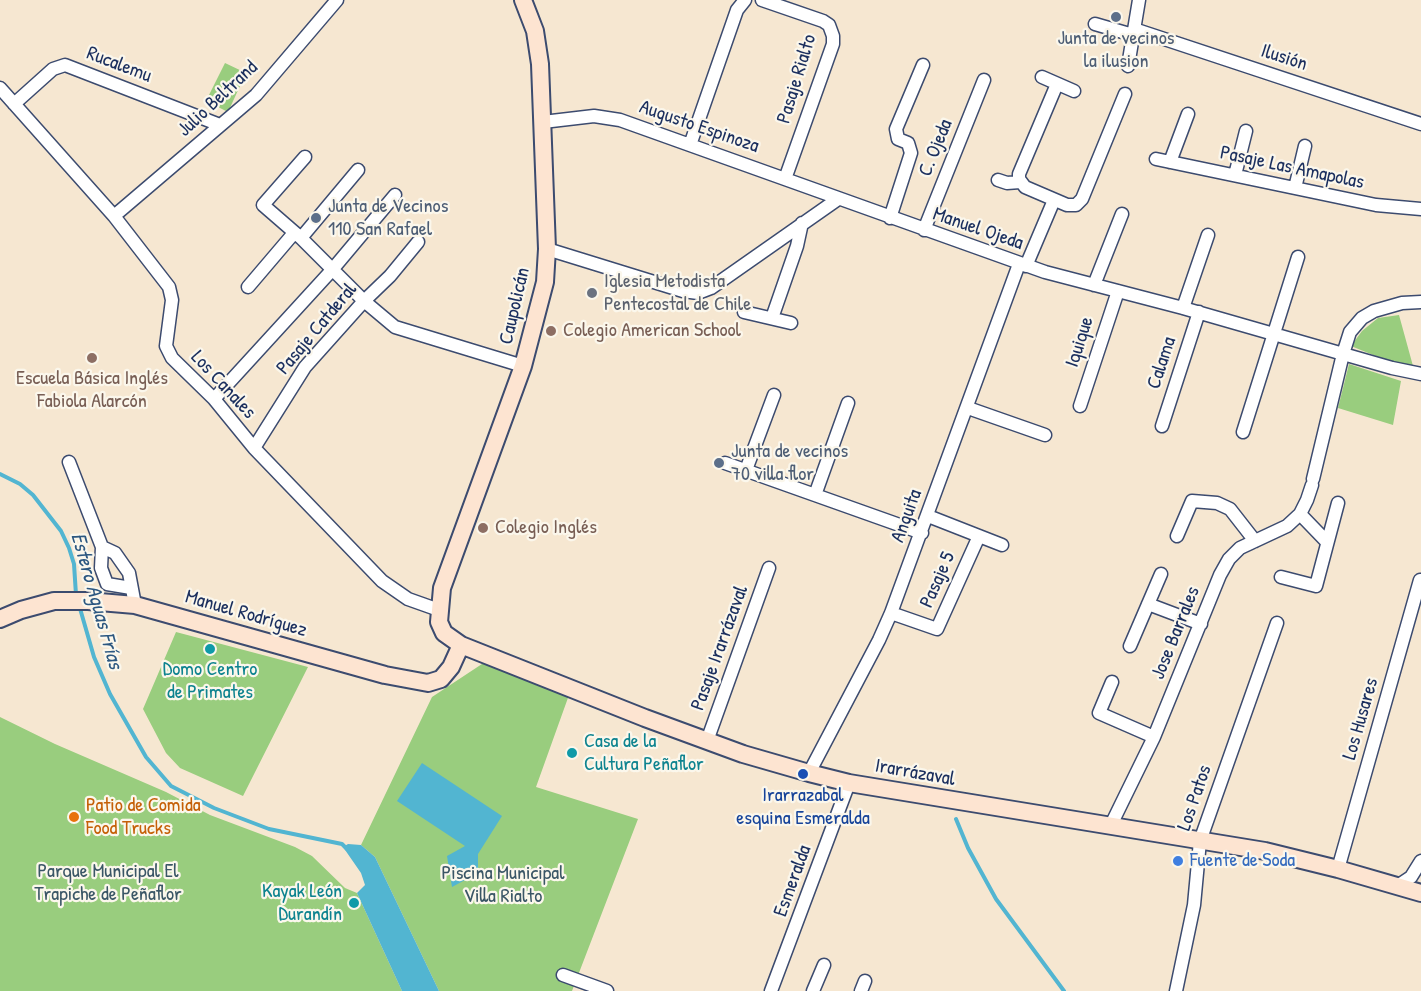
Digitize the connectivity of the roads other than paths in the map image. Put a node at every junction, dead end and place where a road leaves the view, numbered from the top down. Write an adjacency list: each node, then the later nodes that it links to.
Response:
1 (337, 0): 20 (street, Julio Beltrand)
2 (524, 0): 18 (main road, Caupolicán)
3 (745, 0): 22 (street)
4 (762, 0): 29 (street, Pasaje Rialto)
5 (1139, 0): 7 (street)
6 (1095, 24): 7 (street, Ilusión)
7 (1133, 32): 9 (street); 19 (street, Ilusión)
8 (923, 65): 39 (street)
9 (1128, 66)
10 (1042, 78): 12 (street)
11 (984, 80): 41 (street, C. Ojeda)
12 (1057, 84): 14 (street); 31 (street)
13 (0, 88): 16 (street, Los Canales)
14 (1074, 91)
15 (1125, 94): 35 (street)
16 (14, 104): 20 (street, Rucalemu); 38 (street, Los Canales)
17 (1188, 114): 26 (street)
18 (543, 122): 22 (street, Augusto Espinoza); 45 (main road, Caupolicán)
19 (1421, 124)
20 (220, 125): 38 (street, Julio Beltrand)
21 (1246, 131): 28 (street)
22 (690, 145): 29 (street, Augusto Espinoza)
23 (1305, 146): 32 (street)
24 (305, 157): 43 (street)
25 (1156, 159): 26 (street, Pasaje Las Amapolas)
26 (1170, 162): 28 (street, Pasaje Las Amapolas)
27 (358, 170): 43 (street)
28 (1235, 175): 32 (street, Pasaje Las Amapolas)
29 (785, 179): 34 (street, Augusto Espinoza)
30 (998, 180): 31 (street)
31 (1020, 182): 35 (street)
32 (1295, 188): 36 (street, Pasaje Las Amapolas)
33 (395, 195): 48 (street)
34 (838, 199): 39 (street, Manuel Ojeda); 40 (street)
35 (1054, 200): 47 (street, Anguita)
36 (1421, 209)
37 (1122, 214): 49 (street)
38 (114, 216): 64 (street, Los Canales)
39 (890, 218): 41 (street, Manuel Ojeda)
40 (802, 224): 45 (street); 57 (street)
41 (924, 230): 47 (street, Manuel Ojeda)
42 (1208, 235): 54 (street)
43 (298, 236): 48 (street); 50 (street)
44 (418, 242): 52 (street, Pasaje Catderal)
45 (548, 249): 61 (main road, Caupolicán)
46 (1298, 257): 59 (street)
47 (1022, 265): 49 (street, Manuel Ojeda); 67 (street, Anguita)
48 (332, 270): 52 (street); 64 (street)
49 (1094, 285): 51 (street, Manuel Ojeda)
50 (248, 287)
51 (1118, 291): 54 (street, Manuel Ojeda); 66 (street, Iquique)
52 (364, 301): 61 (street); 71 (street, Pasaje Catderal)
53 (1421, 302): 60 (street)
54 (1184, 308): 56 (street, Manuel Ojeda)
55 (744, 312): 57 (street)
56 (1198, 312): 59 (street, Manuel Ojeda); 68 (street, Calama)
57 (772, 318): 58 (street)
58 (791, 323)
59 (1274, 334): 60 (street, Manuel Ojeda); 69 (street)
60 (1343, 354): 62 (street, Manuel Ojeda); 77 (street)
61 (523, 366): 94 (main road, Caupolicán)
62 (1421, 374)
63 (774, 395): 74 (street)
64 (214, 399): 71 (street, Los Canales)
65 (848, 403): 75 (street)
66 (1080, 406)
67 (968, 408): 70 (street); 78 (street, Anguita)
68 (1162, 426)
69 (1243, 432)
70 (1045, 435)
71 (254, 448): 94 (street, Los Canales)
72 (69, 462): 85 (street)
73 (726, 463): 74 (street)
74 (746, 470): 75 (street)
75 (815, 495): 79 (street)
76 (1338, 503): 83 (street)
77 (1300, 514): 82 (street, Jose Barrales); 83 (street)
78 (928, 516): 79 (street, Anguita); 80 (street, Pasaje 5)
79 (922, 533): 93 (street, Anguita)
80 (979, 536): 84 (street, Pasaje 5); 93 (street, Pasaje 5)
81 (1177, 536): 82 (street)
82 (1255, 541): 97 (street, Jose Barrales)
83 (1327, 543): 88 (street)
84 (1002, 545)
85 (102, 547): 90 (street); 90 (street)
86 (769, 568): 102 (street, Pasaje Irarrázaval)
87 (1161, 574): 91 (street)
88 (1281, 577)
89 (1420, 580): 108 (street, Los Husares)
90 (131, 588): 92 (street)
91 (1148, 604): 97 (street); 99 (street)
92 (135, 605): 95 (main road, Manuel Rodríguez); 98 (main road, Manuel Rodríguez)
93 (894, 607): 103 (street, Anguita)
94 (439, 610): 98 (main road, Irarrázaval)
95 (0, 619)
96 (1277, 623): 106 (street, Los Patos)
97 (1201, 624): 101 (street, Jose Barrales)
98 (461, 645): 102 (main road, Irarrázaval)
99 (1130, 646)
100 (1112, 682): 101 (street)
101 (1154, 737): 105 (street, Jose Barrales)
102 (707, 741): 103 (main road, Irarrázaval)
103 (809, 773): 104 (main road, Irarrázaval)
104 (849, 783): 105 (main road, Irarrázaval); 114 (street, Esmeralda)
105 (1110, 827): 106 (main road, Irarrázaval)
106 (1200, 841): 108 (main road, Irarrázaval); 116 (street, Los Patos)
107 (1421, 861): 109 (street)
108 (1338, 869): 109 (main road, Irarrázaval)
109 (1399, 885): 110 (main road, Irarrázaval)
110 (1421, 893)
111 (824, 965): 115 (street)
112 (563, 975): 113 (street)
113 (603, 989)
114 (771, 991)
115 (813, 991)
116 (1176, 991)

